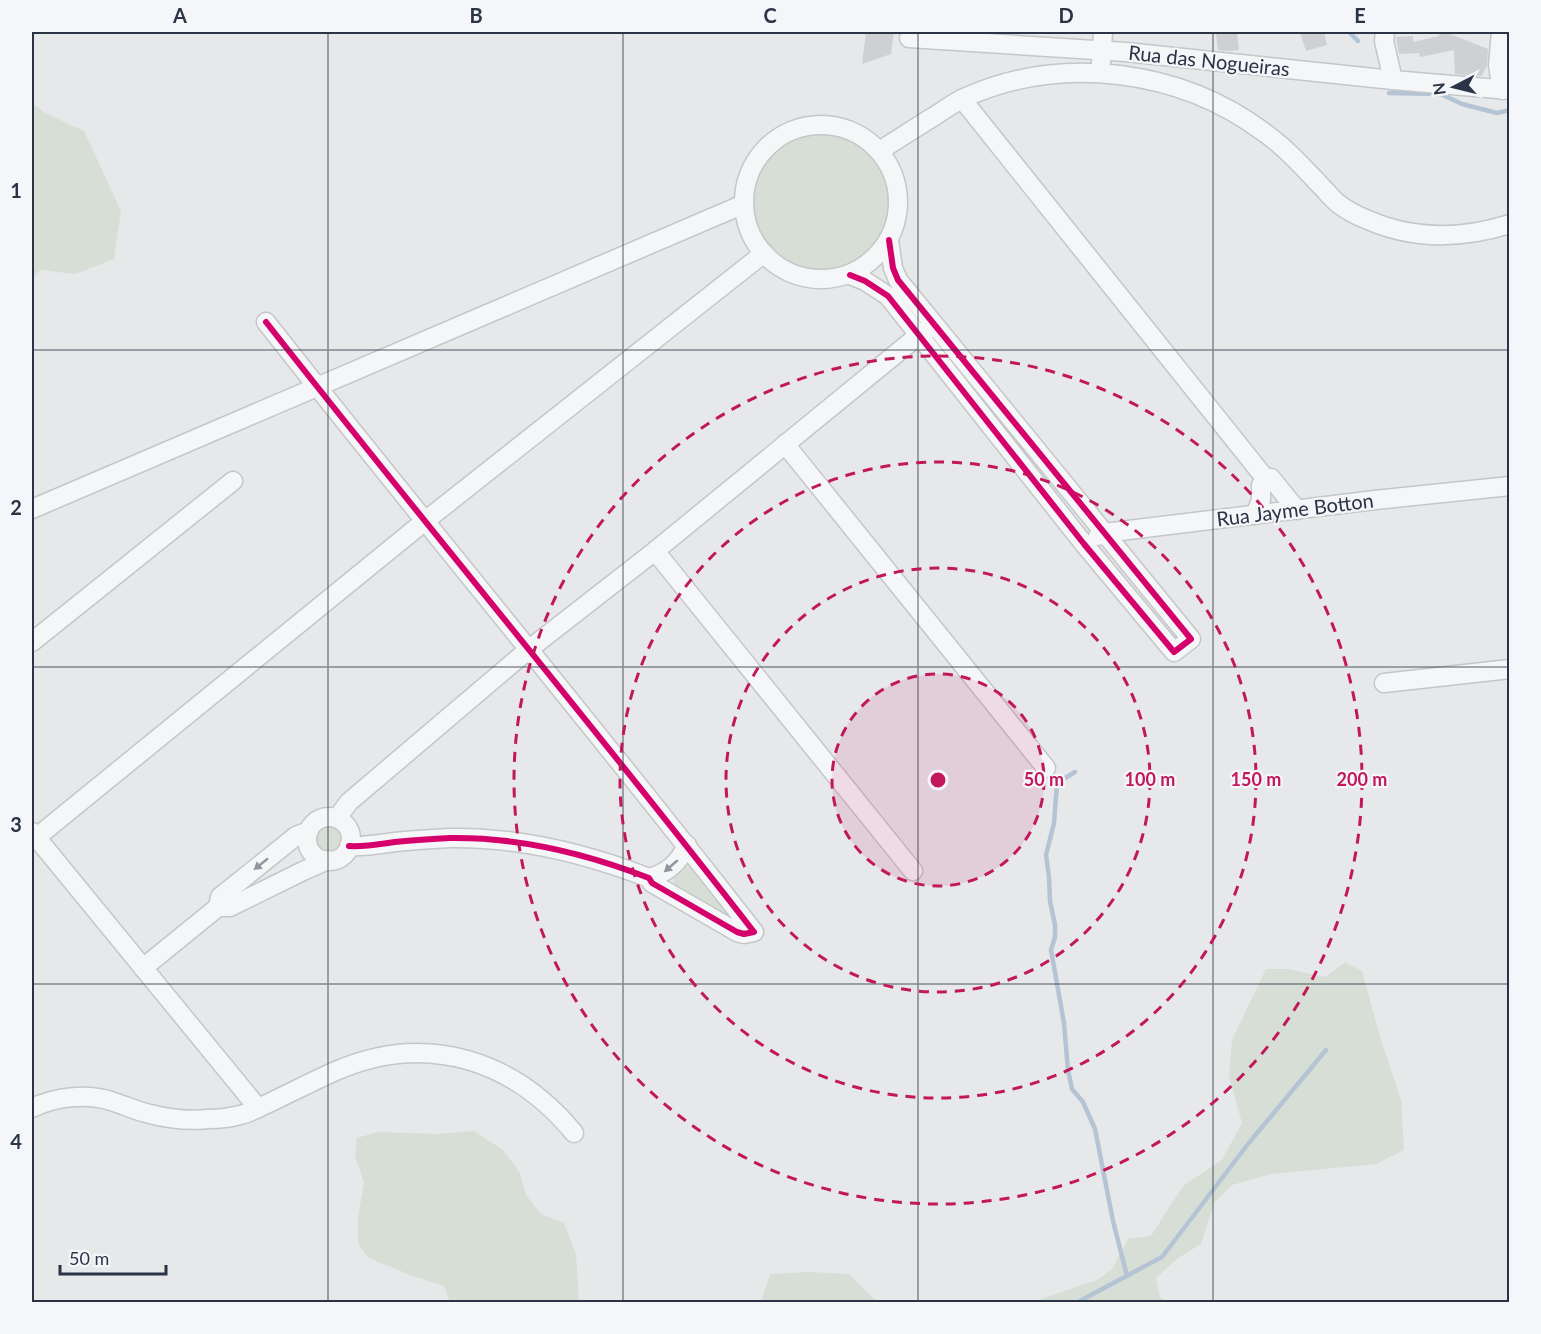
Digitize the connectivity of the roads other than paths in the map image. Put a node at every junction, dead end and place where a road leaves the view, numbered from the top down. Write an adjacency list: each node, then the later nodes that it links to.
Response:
1 (1103, 32): 5 (street)
2 (1385, 32): 7 (street)
3 (1501, 32): 8 (street)
4 (909, 38): 5 (street, Rua das Nogueiras)
5 (1101, 50): 6 (street); 7 (street, Rua das Nogueiras)
6 (1102, 73): 9 (street); 12 (street)
7 (1393, 80): 8 (street, Rua das Nogueiras)
8 (1505, 90)
9 (962, 99): 10 (street); 20 (street)
10 (879, 151): 11 (street); 13 (street)
11 (744, 204): 14 (street); 18 (street)
12 (1509, 224)
13 (889, 240): 15 (street); 17 (street)
14 (763, 254): 15 (street); 26 (street)
15 (850, 275): 17 (street)
16 (266, 322): 18 (street)
17 (926, 330): 19 (street); 27 (street); 28 (street)
18 (317, 387): 23 (street); 26 (street)
19 (785, 444): 29 (street); 34 (street)
20 (1265, 478): 24 (street); 25 (street)
21 (233, 481): 30 (street)
22 (1509, 486): 24 (street, Rua Jayme Botton)
23 (32, 508)
24 (1297, 510): 25 (street, Rua Jayme Botton)
25 (1255, 514): 27 (street, Rua Jayme Botton)
26 (424, 521): 31 (street); 37 (street)
27 (1104, 533): 28 (street, Rua Jayme Botton); 28 (street)
28 (1084, 544)
29 (655, 551): 31 (street); 41 (street)
30 (32, 642)
31 (528, 650): 35 (street); 38 (street)
32 (1509, 669): 33 (street)
33 (1384, 683)
34 (1046, 768)
35 (337, 818): 36 (street); 39 (street)
36 (309, 831): 40 (street); 43 (street, one-way to 43)
37 (33, 837): 44 (street)
38 (687, 845): 42 (street, one-way to 42); 42 (street)
39 (349, 846): 40 (street); 42 (street)
40 (328, 860): 43 (street)
41 (913, 871)
42 (648, 878)
43 (218, 908): 44 (street)
44 (143, 968): 45 (street)
45 (258, 1107): 46 (street); 47 (street)
46 (32, 1108)
47 (574, 1133)

